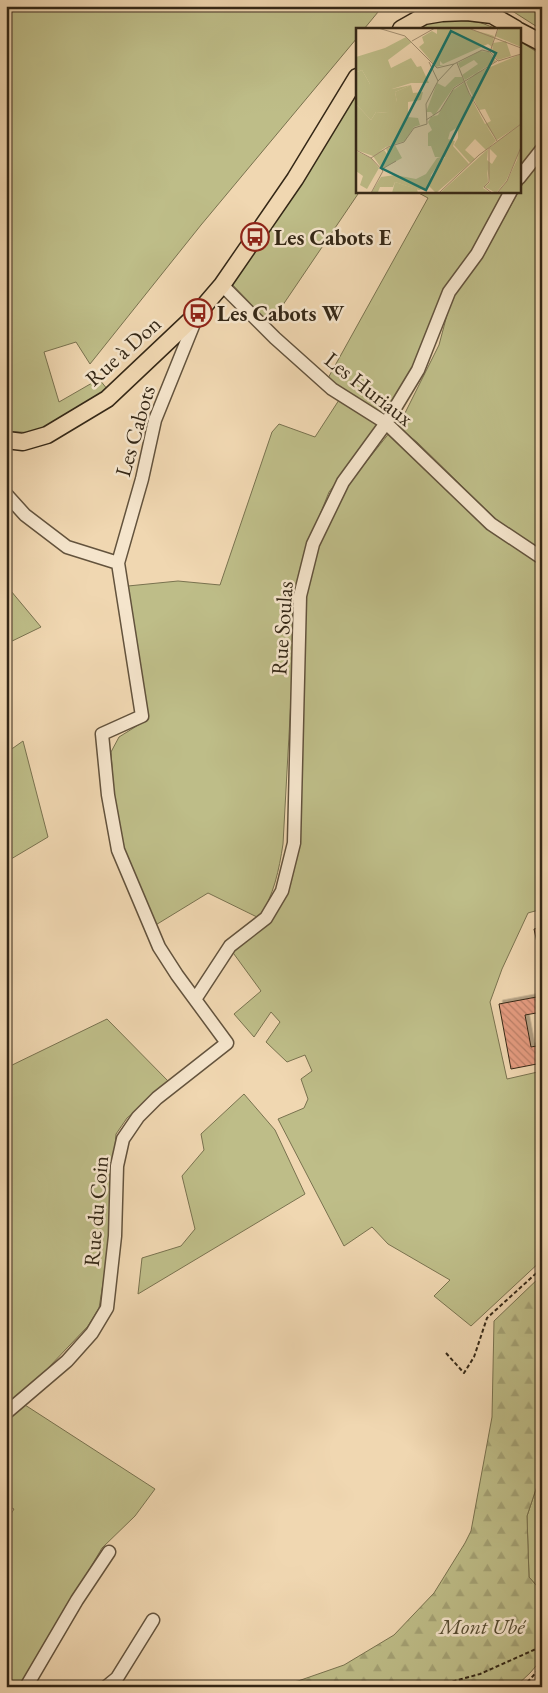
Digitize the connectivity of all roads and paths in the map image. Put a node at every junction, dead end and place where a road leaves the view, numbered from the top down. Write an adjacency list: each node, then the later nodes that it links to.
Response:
1 (493, 11): 2 (main road); 3 (main road)
2 (403, 28)
3 (515, 28)
4 (520, 32): 5 (main road)
5 (542, 43)
6 (356, 79): 10 (main road, Rue à Don)
7 (542, 149): 8 (street)
8 (520, 177)
9 (511, 192): 12 (street, Rue Soulas)
10 (222, 285): 11 (main road, Rue à Don); 12 (street, Les Huriaux)
11 (198, 313): 13 (main road, Rue à Don); 16 (street, Les Cabots)
12 (386, 424): 15 (street, Les Huriaux); 17 (street, Rue Soulas)
13 (6, 440)
14 (6, 494): 16 (street)
15 (542, 558)
16 (118, 563): 17 (street)
17 (196, 998): 20 (street, Rue du Coin)
18 (542, 1268): 19 (path)
19 (446, 1353)
20 (6, 1413)
21 (109, 1552): 25 (street)
22 (153, 1620): 26 (street)
23 (542, 1650): 27 (path)
24 (542, 1666): 28 (path)
25 (26, 1687)
26 (106, 1687)
27 (441, 1687)
28 (523, 1687)

